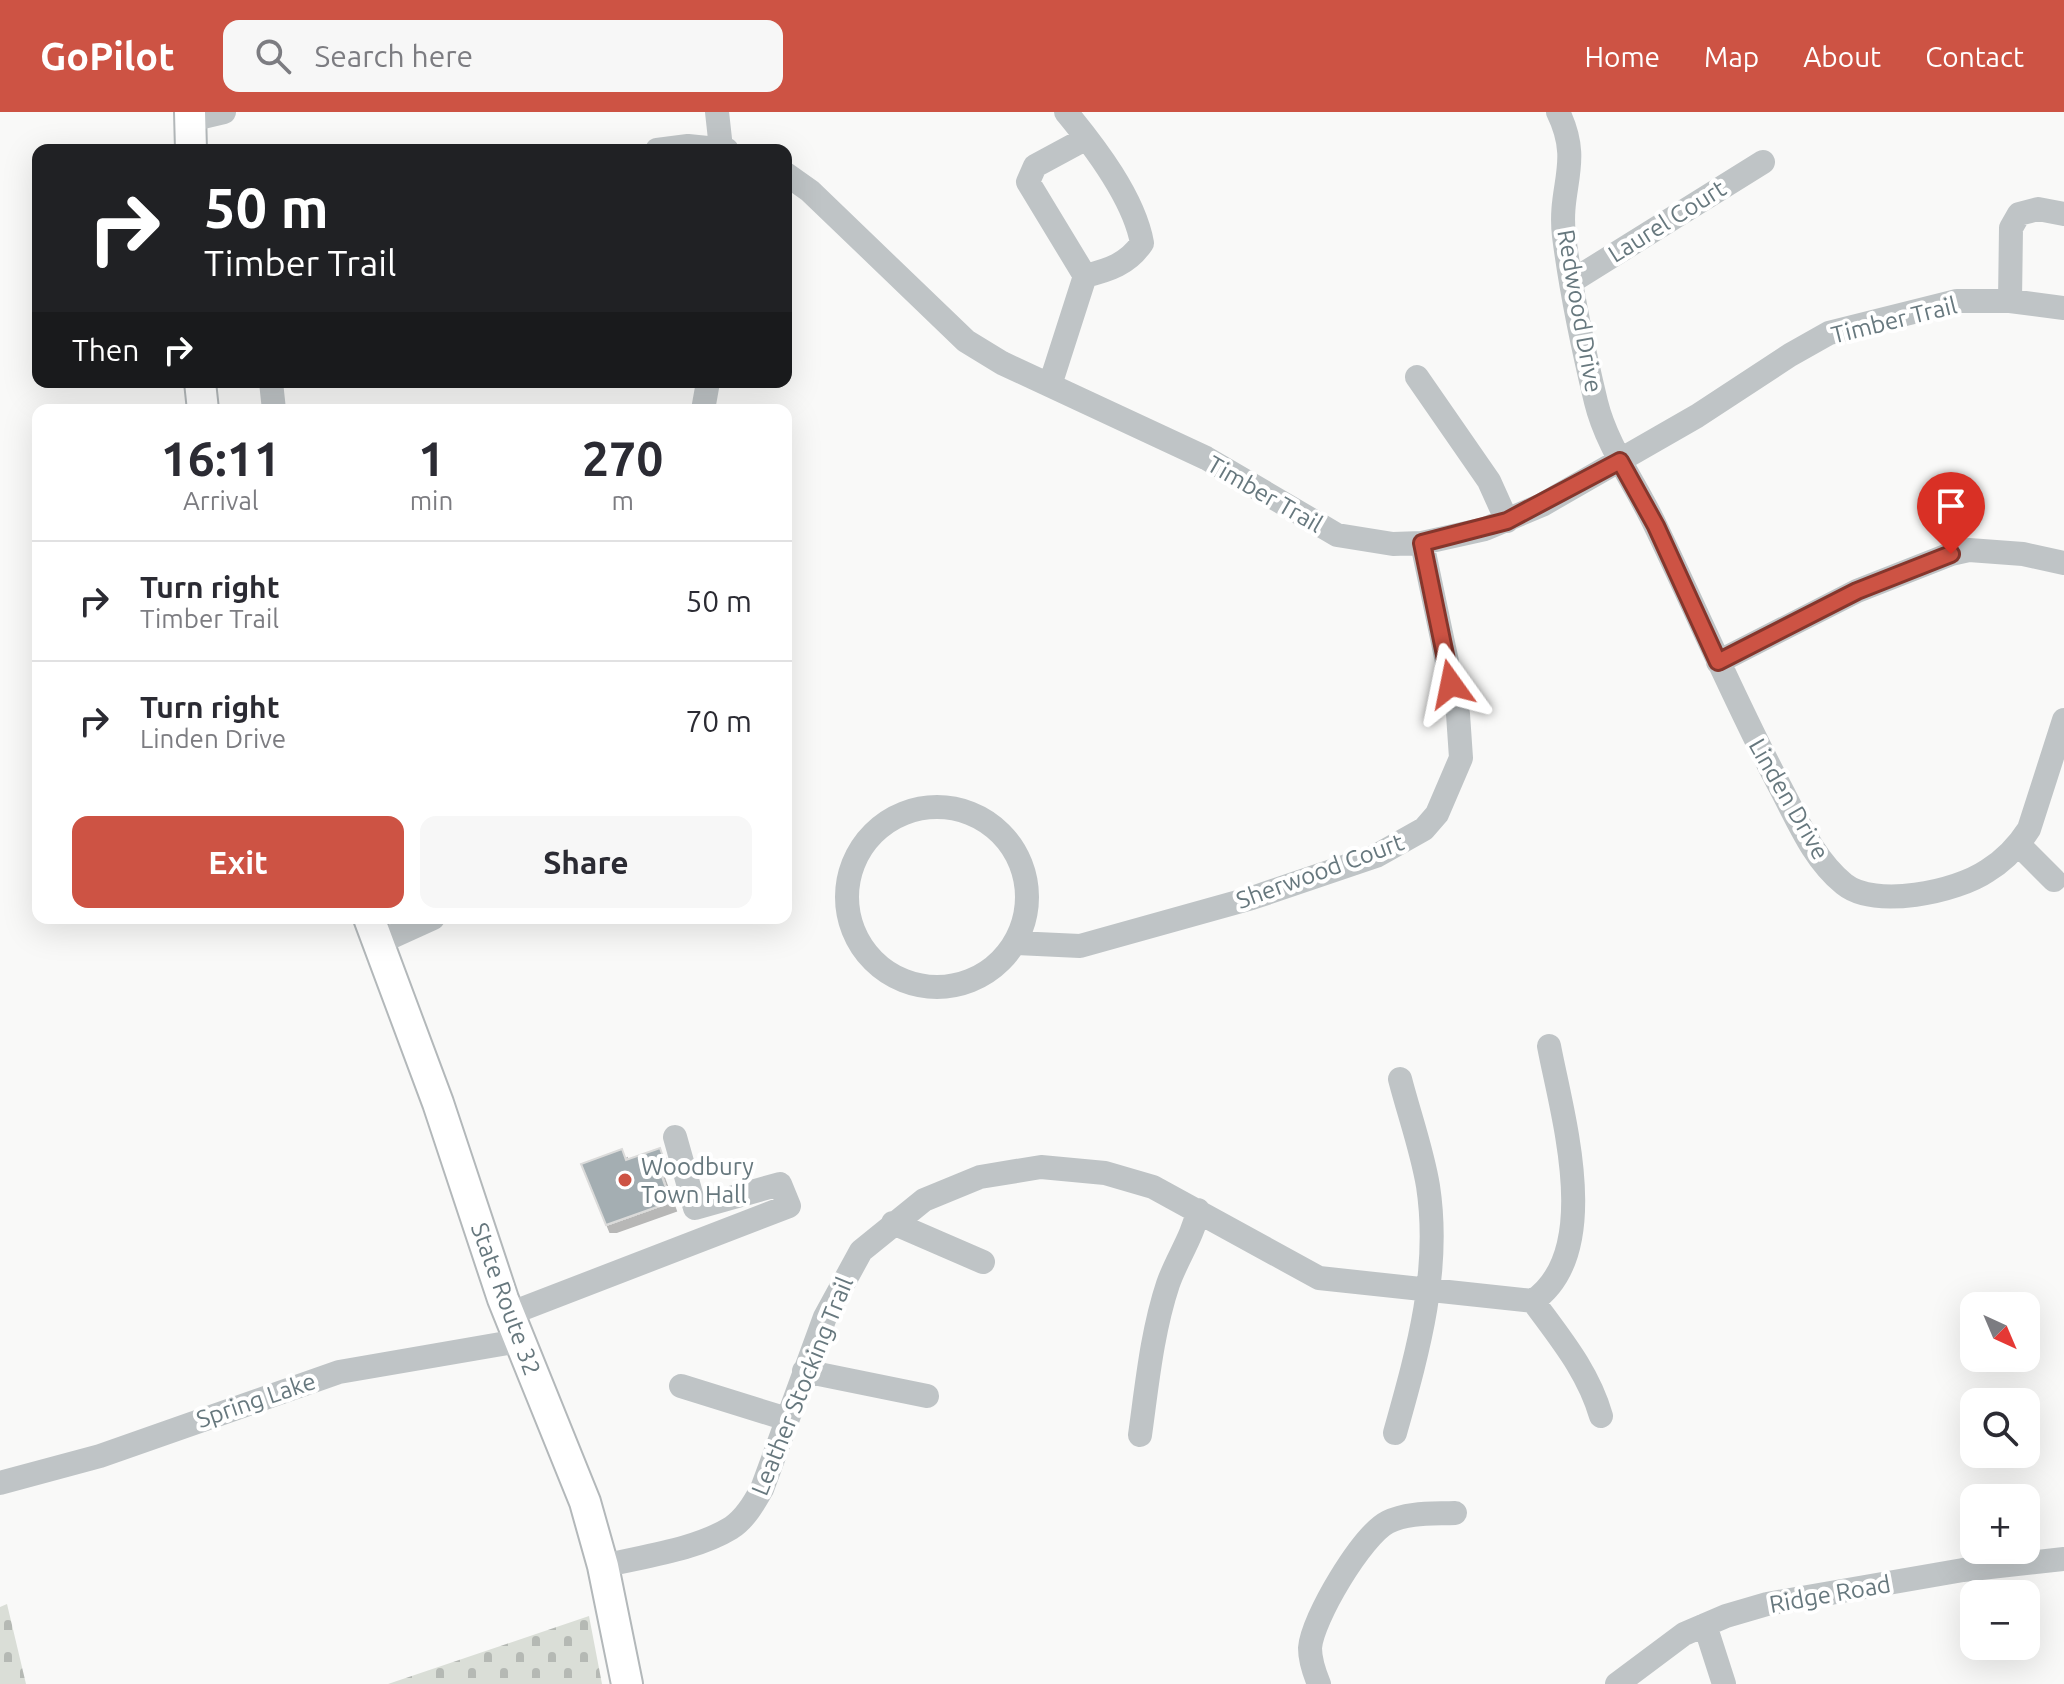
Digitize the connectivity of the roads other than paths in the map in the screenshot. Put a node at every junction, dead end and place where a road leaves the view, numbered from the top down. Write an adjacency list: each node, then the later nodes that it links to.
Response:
1 (224, 112): 5 (street)
2 (717, 112): 8 (street)
3 (1066, 112): 6 (street)
4 (1558, 112): 13 (street, Redwood Drive)
5 (190, 116): 7 (main road)
6 (1085, 139): 12 (street); 12 (street)
7 (191, 144)
8 (723, 144)
9 (1763, 162): 13 (street, Laurel Court)
10 (792, 178): 17 (street, Timber Trail)
11 (2064, 214): 14 (street)
12 (1085, 276): 17 (street)
13 (1572, 281): 18 (street, Redwood Drive)
14 (2010, 301): 15 (street, Timber Trail); 18 (street, Timber Trail)
15 (2064, 308)
16 (1417, 377): 19 (street)
17 (1050, 385): 20 (street, Timber Trail)
18 (1620, 461): 19 (street, Timber Trail); 22 (street, Linden Drive)
19 (1507, 521): 20 (street, Timber Trail)
20 (1422, 543): 28 (street, Sherwood Court)
21 (2064, 563): 22 (street)
22 (1718, 662): 24 (street, Linden Drive)
23 (2064, 720): 24 (street, Linden Drive)
24 (2019, 845): 25 (street)
25 (2054, 880)
26 (403, 924): 27 (street)
27 (373, 930): 37 (main road, State Route 32)
28 (1015, 943): 28 (street)
29 (1549, 1046): 36 (street)
30 (1400, 1079): 35 (street)
31 (675, 1137): 37 (street, Spring Lake)
32 (1198, 1210): 33 (street, Leather Stocking Trail); 35 (street, Leather Stocking Trail); 44 (street)
33 (893, 1223): 34 (street); 38 (street, Leather Stocking Trail)
34 (983, 1262)
35 (1429, 1291): 36 (street, Leather Stocking Trail); 43 (street)
36 (1533, 1301): 41 (street)
37 (514, 1328): 45 (street, Spring Lake); 48 (main road, State Route 32)
38 (804, 1371): 40 (street); 42 (street, Leather Stocking Trail)
39 (681, 1386): 42 (street)
40 (927, 1396)
41 (1601, 1416)
42 (787, 1419): 48 (street, Leather Stocking Trail)
43 (1395, 1433)
44 (1140, 1435)
45 (0, 1483)
46 (1455, 1513): 51 (street)
47 (2064, 1559): 49 (street, Ridge Road)
48 (603, 1566): 50 (main road, State Route 32)
49 (1705, 1625): 52 (street, Ridge Road); 53 (street)
50 (627, 1684)
51 (1319, 1684)
52 (1617, 1684)
53 (1724, 1684)

